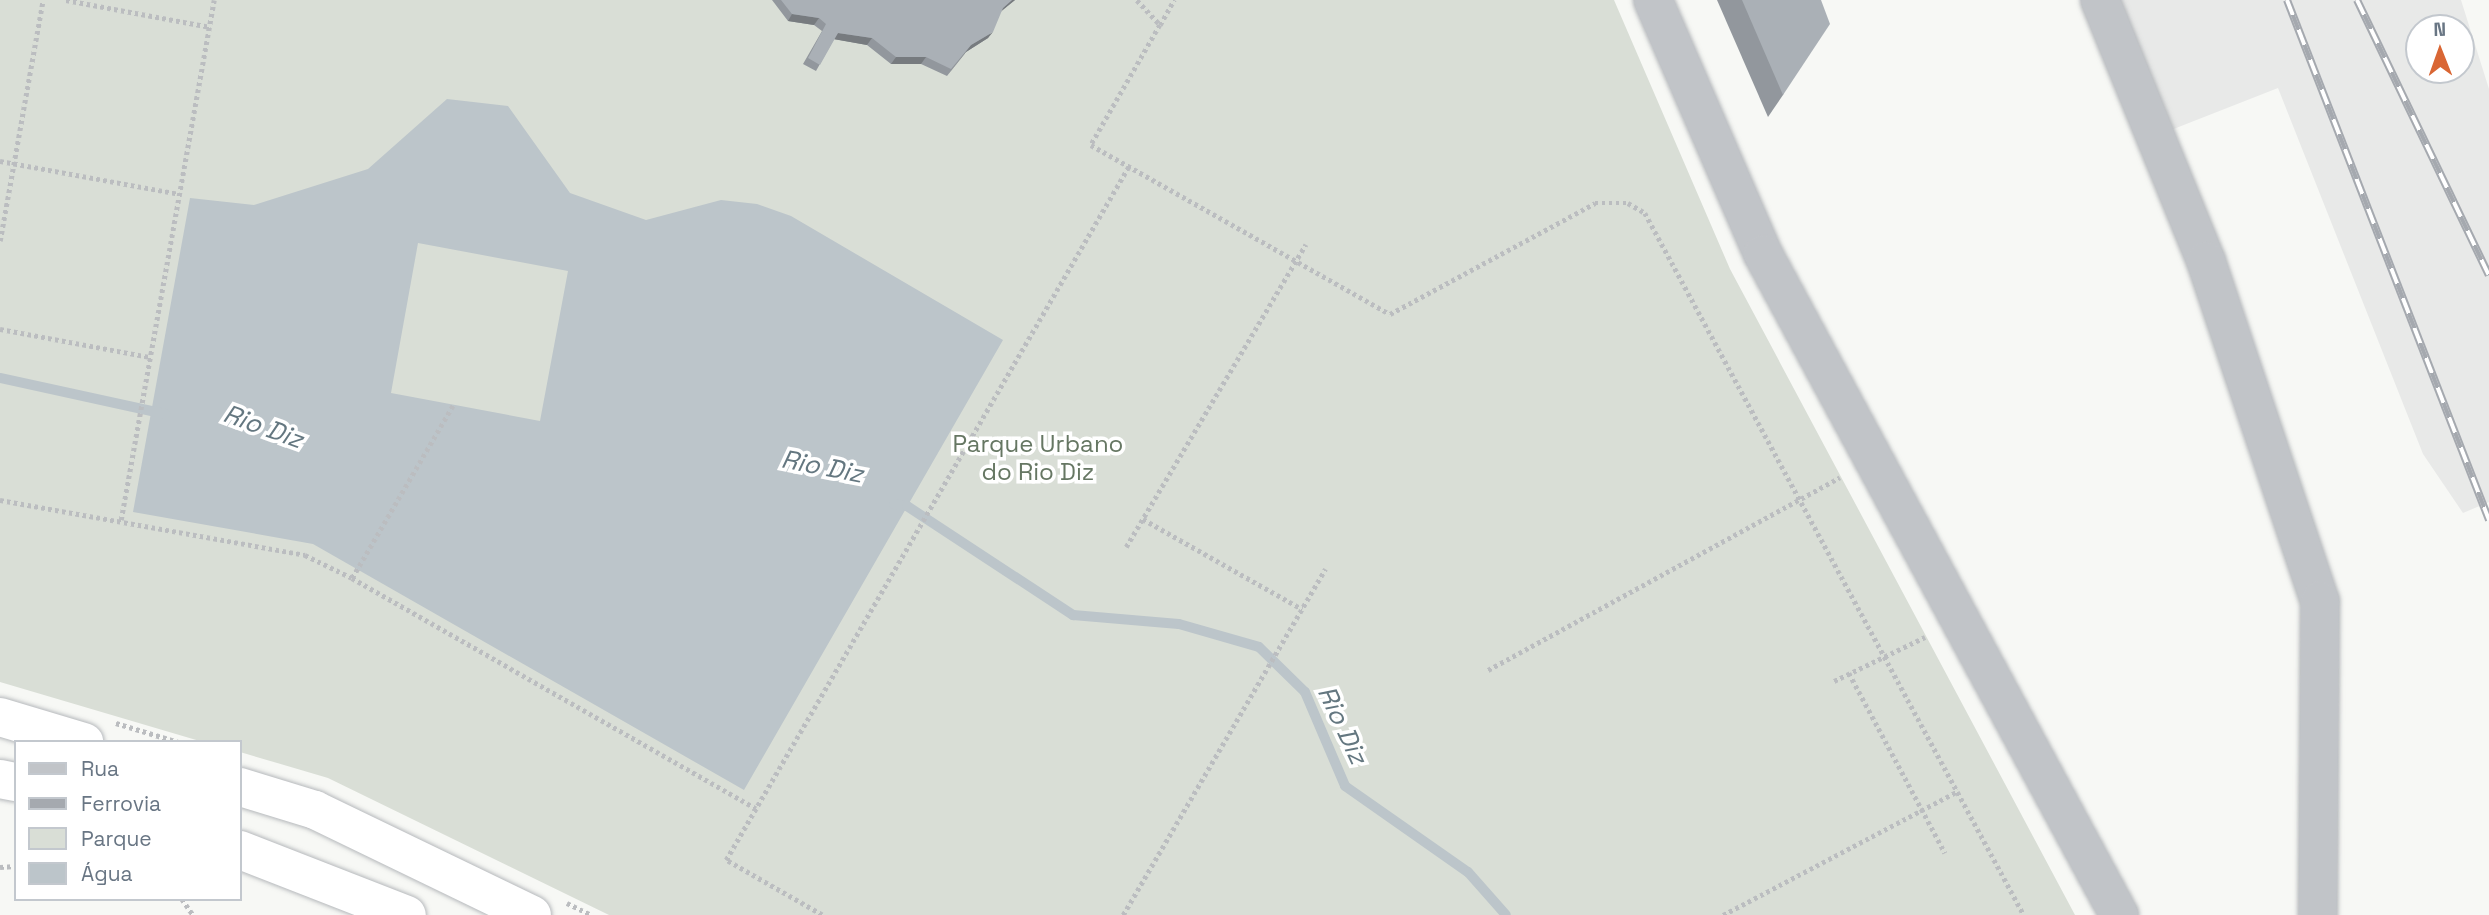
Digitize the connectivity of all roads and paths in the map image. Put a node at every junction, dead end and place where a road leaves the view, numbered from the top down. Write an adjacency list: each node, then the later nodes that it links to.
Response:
1 (43, 0): 11 (path)
2 (66, 0): 9 (path)
3 (214, 0): 9 (path)
4 (1137, 0): 8 (path)
5 (1174, 0): 8 (path)
6 (1653, 0): 20 (street)
7 (2100, 0): 49 (street)
8 (1160, 25): 12 (path)
9 (209, 27): 13 (path)
10 (0, 161): 11 (path)
11 (14, 164): 13 (path); 14 (path)
12 (1129, 166): 16 (path); 38 (path)
13 (179, 194): 18 (path)
14 (0, 241)
15 (1306, 244): 16 (path)
16 (1297, 258): 21 (path); 23 (path)
17 (0, 329): 18 (path)
18 (150, 357): 24 (path)
19 (453, 405): 27 (path)
20 (1874, 460): 21 (path); 29 (street)
21 (1800, 498): 30 (path); 31 (path)
22 (0, 500): 24 (path)
23 (1143, 519): 25 (path); 28 (path)
24 (121, 520): 27 (path)
25 (1126, 547)
26 (1325, 569): 28 (path)
27 (352, 578): 38 (path)
28 (1302, 609): 45 (path)
29 (1961, 620): 30 (path); 48 (street)
30 (1884, 657): 32 (path); 37 (path)
31 (1488, 670)
32 (1849, 673): 33 (path); 39 (path)
33 (1834, 681)
34 (0, 717): 35 (highway)
35 (78, 740)
36 (242, 789): 43 (highway)
37 (1958, 791): 39 (path); 47 (path)
38 (756, 808): 44 (path)
39 (1922, 810): 41 (path); 46 (path)
40 (242, 850): 42 (highway)
41 (1945, 853)
42 (407, 915)
43 (532, 915)
44 (822, 915)
45 (1123, 915)
46 (1723, 915)
47 (2024, 915)
48 (2119, 915)
49 (2318, 915)

